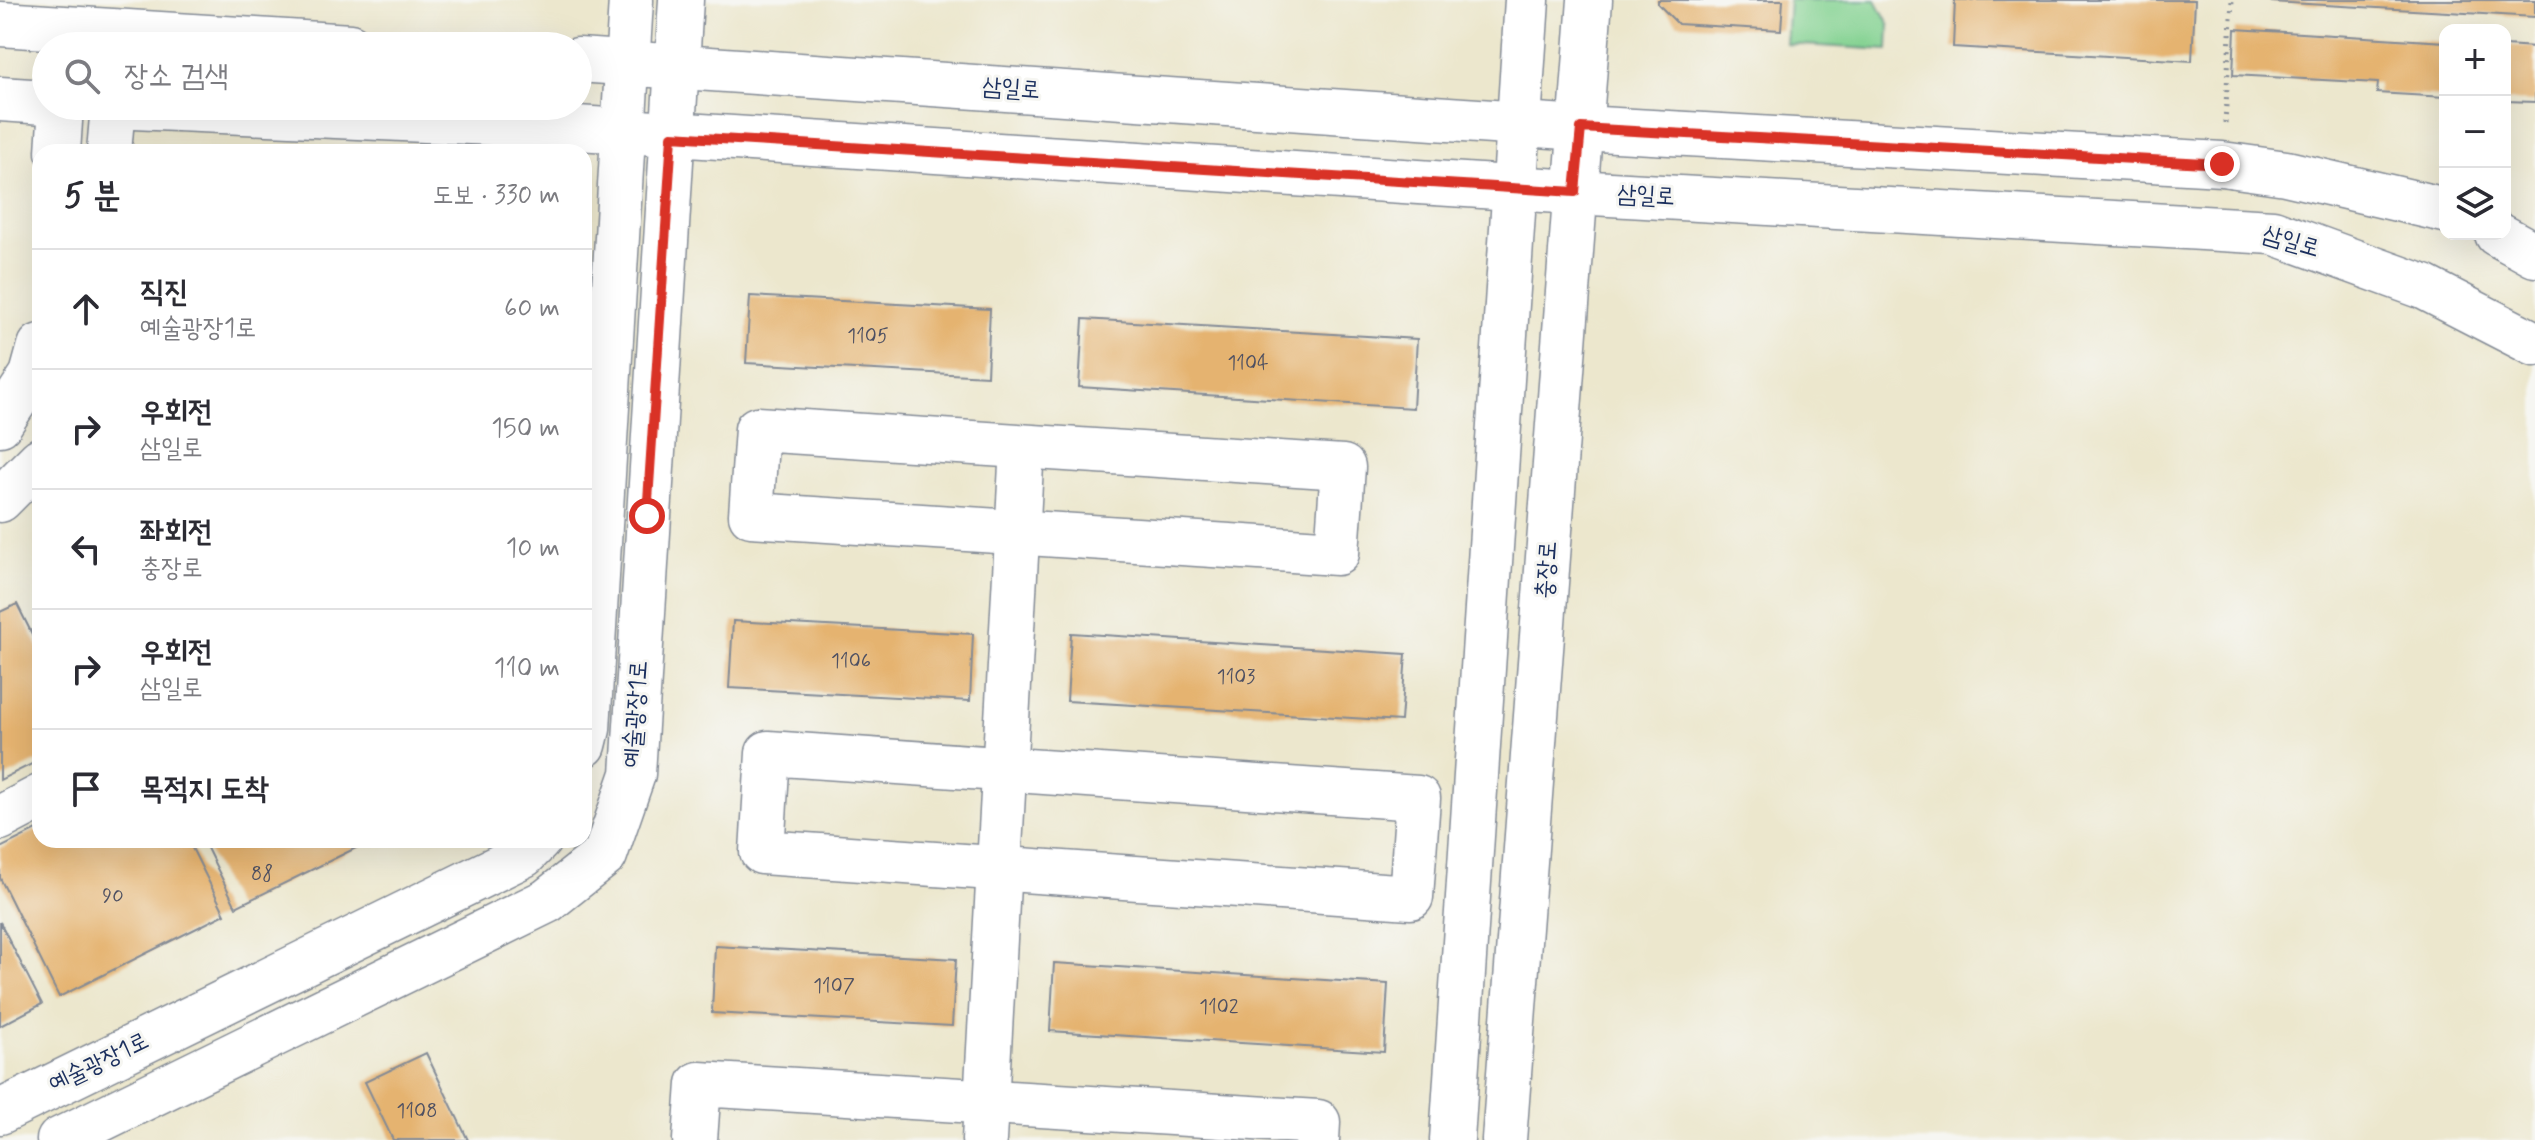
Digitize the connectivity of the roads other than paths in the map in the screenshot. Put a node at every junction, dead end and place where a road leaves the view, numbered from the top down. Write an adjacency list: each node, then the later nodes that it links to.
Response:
1 (631, 0): 10 (street, 예술광장1로)
2 (681, 0): 11 (street, 예술광장1로)
3 (1527, 0): 17 (street)
4 (1590, 0): 18 (street, 충장로)
5 (0, 24): 6 (street)
6 (61, 25): 7 (street)
7 (113, 26): 8 (street)
8 (184, 32)
9 (592, 61): 10 (street, 삼일로)
10 (627, 64): 11 (street, 삼일로); 19 (street, 예술광장1로)
11 (677, 66): 17 (street, 삼일로); 20 (street, 예술광장1로)
12 (0, 99): 13 (street)
13 (32, 101)
14 (60, 120): 21 (street)
15 (111, 120): 22 (street)
16 (425, 120): 19 (street, 삼일로)
17 (1518, 123): 18 (street, 삼일로); 23 (street)
18 (1581, 128): 24 (street, 충장로); 25 (street, 삼일로)
19 (622, 132): 20 (street, 삼일로); 36 (street, 예술광장1로)
20 (672, 136): 23 (street, 삼일로); 37 (street, 예술광장1로)
21 (59, 144)
22 (110, 144)
23 (1513, 187): 24 (street, 삼일로); 50 (street)
24 (1575, 192): 28 (street, 삼일로); 51 (street, 충장로)
25 (2439, 209)
26 (2508, 240): 27 (street)
27 (2535, 255)
28 (2535, 344)
29 (32, 375): 30 (street)
30 (0, 424)
31 (0, 447): 33 (street)
32 (1022, 447): 38 (street); 38 (street); 38 (street)
33 (32, 450)
34 (32, 468): 35 (street)
35 (0, 500)
36 (593, 510): 37 (street); 39 (street, 예술광장1로)
37 (647, 516): 47 (street, 예술광장1로)
38 (1017, 533): 40 (street)
39 (592, 554)
40 (1004, 768): 44 (street); 44 (street); 44 (street)
41 (32, 801): 42 (street)
42 (0, 818)
43 (531, 848): 45 (street, 예술광장1로)
44 (999, 868): 46 (street)
45 (0, 1112)
46 (985, 1121): 48 (street); 49 (street)
47 (59, 1140)
48 (695, 1140)
49 (1317, 1140)
50 (1452, 1140)
51 (1504, 1140)

